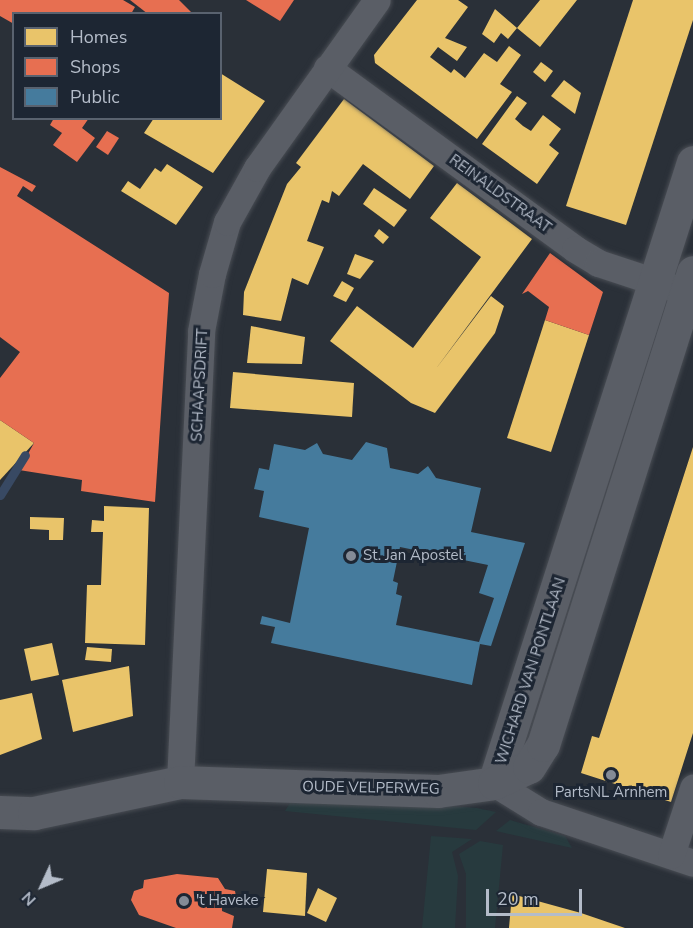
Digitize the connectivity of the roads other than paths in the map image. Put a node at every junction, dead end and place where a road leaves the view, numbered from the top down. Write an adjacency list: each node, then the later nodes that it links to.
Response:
1 (377, 0): 2 (street, SCHAAPSDRIFT)
2 (327, 68): 4 (street, REINALDSTRAAT); 6 (street, SCHAAPSDRIFT)
3 (693, 162): 4 (street, WICHARD VAN PONTLAAN)
4 (656, 282): 5 (street, REINALDSTRAAT); 7 (street, WICHARD VAN PONTLAAN)
5 (690, 282): 7 (street, WICHARD VAN PONTLAAN)
6 (180, 782): 7 (street, OUDE VELPERWEG); 10 (street, OUDE VELPERWEG)
7 (494, 783): 12 (street)
8 (693, 788): 12 (street)
9 (0, 812): 10 (street, OUDE VELPERWEG)
10 (34, 813): 11 (street, OUDE VELPERWEG)
11 (0, 836)
12 (682, 859)

